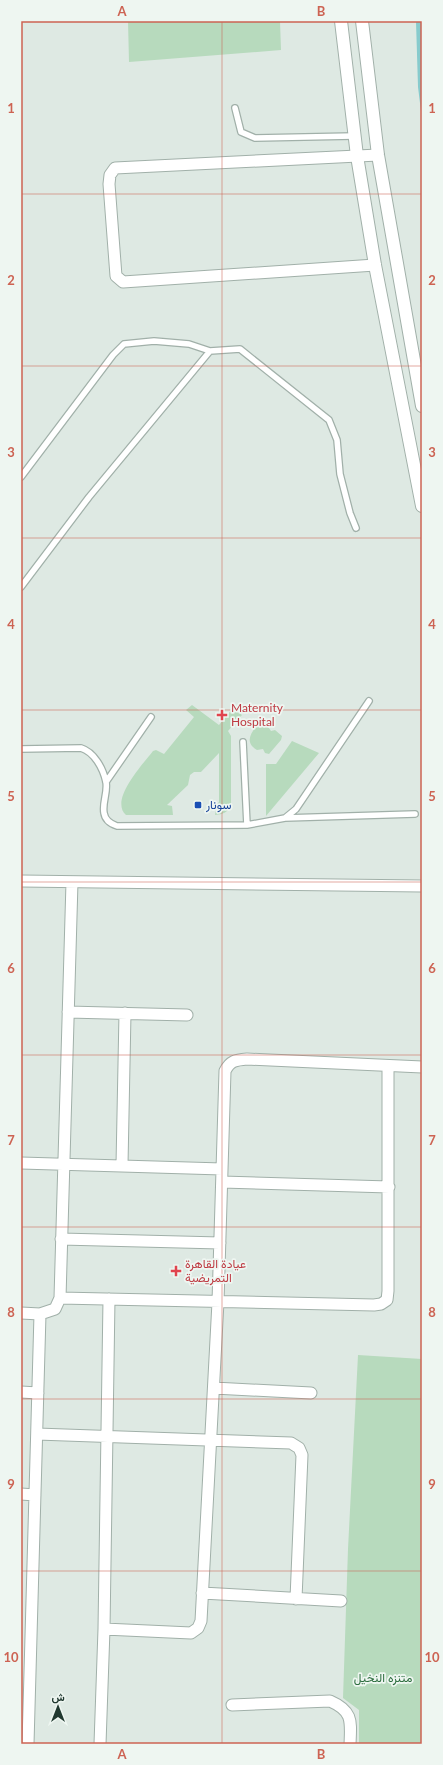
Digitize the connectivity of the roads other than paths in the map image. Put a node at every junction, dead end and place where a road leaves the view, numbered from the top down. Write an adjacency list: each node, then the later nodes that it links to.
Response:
1 (341, 21): 4 (street)
2 (362, 21): 5 (street)
3 (236, 108): 4 (lane)
4 (355, 136): 6 (street)
5 (378, 155): 6 (street); 9 (street)
6 (357, 156): 7 (street); 7 (street)
7 (375, 265): 11 (street)
8 (210, 351): 10 (lane); 12 (lane); 13 (lane)
9 (422, 406)
10 (21, 477)
11 (422, 506)
12 (356, 528)
13 (21, 587)
14 (369, 701): 20 (lane)
15 (151, 717): 18 (lane)
16 (243, 742): 21 (lane)
17 (21, 749): 18 (lane)
18 (106, 782): 21 (lane)
19 (415, 814): 20 (lane)
20 (285, 818): 21 (lane)
21 (247, 825)
22 (21, 881): 23 (street)
23 (72, 882): 24 (street); 25 (street)
24 (422, 886)
25 (68, 1012): 26 (street); 31 (street)
26 (125, 1013): 27 (street); 32 (street)
27 (188, 1015)
28 (388, 1066): 29 (street); 33 (street); 35 (street)
29 (422, 1067)
30 (21, 1163): 31 (street)
31 (64, 1164): 32 (street); 36 (street)
32 (122, 1165): 33 (street)
33 (222, 1169): 34 (street)
34 (222, 1182): 35 (street); 37 (street)
35 (389, 1187): 40 (street)
36 (61, 1239): 37 (street); 38 (street)
37 (220, 1243): 40 (street)
38 (60, 1298): 39 (street); 42 (street)
39 (109, 1299): 40 (street); 48 (street)
40 (218, 1302): 43 (street)
41 (21, 1313): 42 (street)
42 (40, 1314): 45 (street)
43 (214, 1388): 46 (street); 49 (street)
44 (21, 1392): 45 (street)
45 (38, 1393): 47 (street)
46 (311, 1393)
47 (37, 1434): 48 (street); 51 (street)
48 (107, 1436): 49 (street); 57 (street)
49 (211, 1439): 54 (street); 55 (street)
50 (21, 1494): 51 (street)
51 (35, 1495): 53 (street)
52 (21, 1590): 53 (street)
53 (32, 1590): 58 (street)
54 (202, 1593): 55 (street); 57 (street)
55 (296, 1599): 56 (street)
56 (341, 1602)
57 (104, 1629): 61 (street)
58 (25, 1691): 60 (street)
59 (232, 1705): 62 (street)
60 (28, 1744)
61 (100, 1744)
62 (350, 1744)

